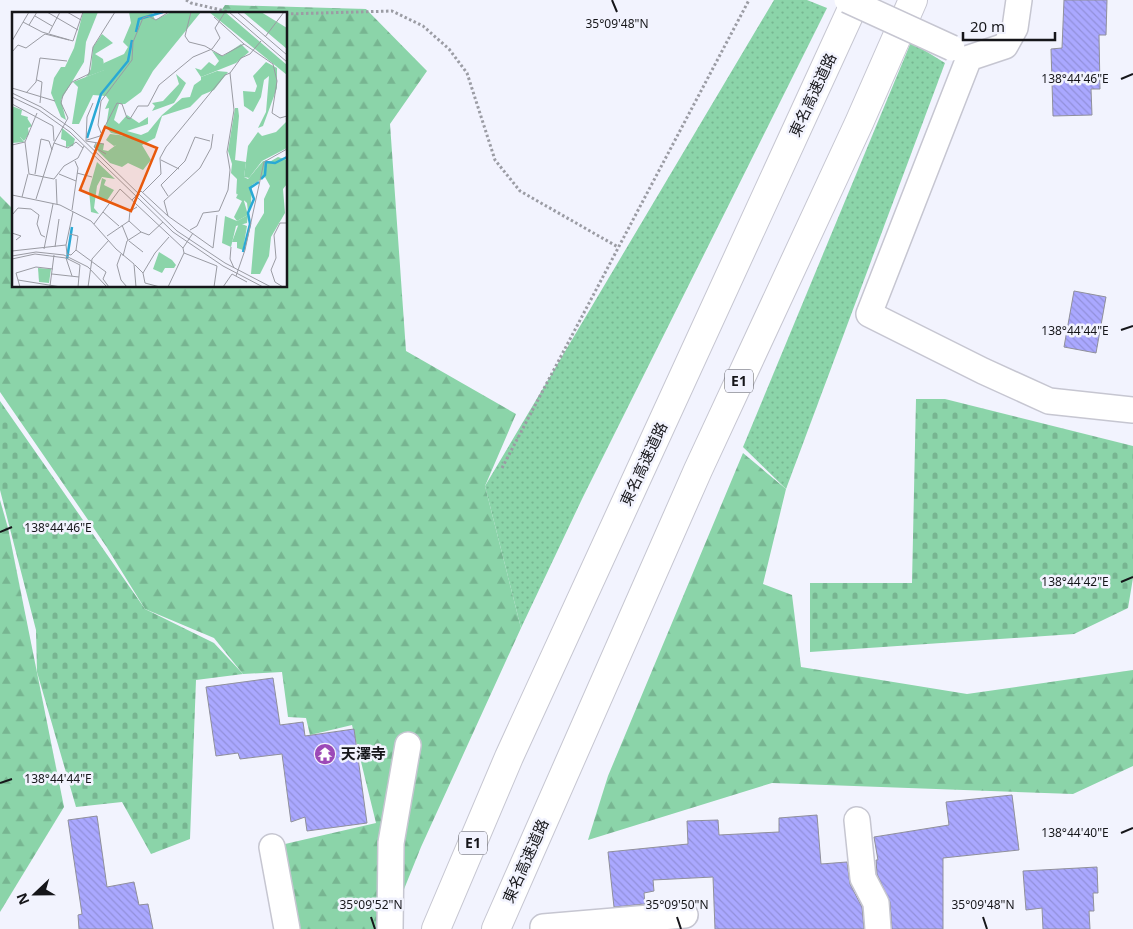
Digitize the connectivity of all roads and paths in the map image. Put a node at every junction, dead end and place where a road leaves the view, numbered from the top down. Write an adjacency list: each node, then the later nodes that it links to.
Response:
1 (186, 0): 7 (path)
2 (748, 0): 10 (path)
3 (847, 0): 9 (street, bridge)
4 (856, 0): 19 (highway, 東名高速道路 / E1)
5 (913, 0): 20 (highway, 東名高速道路 / E1)
6 (1019, 0): 9 (street)
7 (229, 12)
8 (288, 14): 10 (path)
9 (961, 53): 11 (street)
10 (618, 247): 12 (path)
11 (1133, 410)
12 (502, 468)
13 (408, 745): 18 (street)
14 (857, 820): 22 (street)
15 (272, 846): 17 (street)
16 (685, 915): 21 (street)
17 (288, 929)
18 (390, 929)
19 (436, 929)
20 (496, 929)
21 (543, 929)
22 (878, 929)

